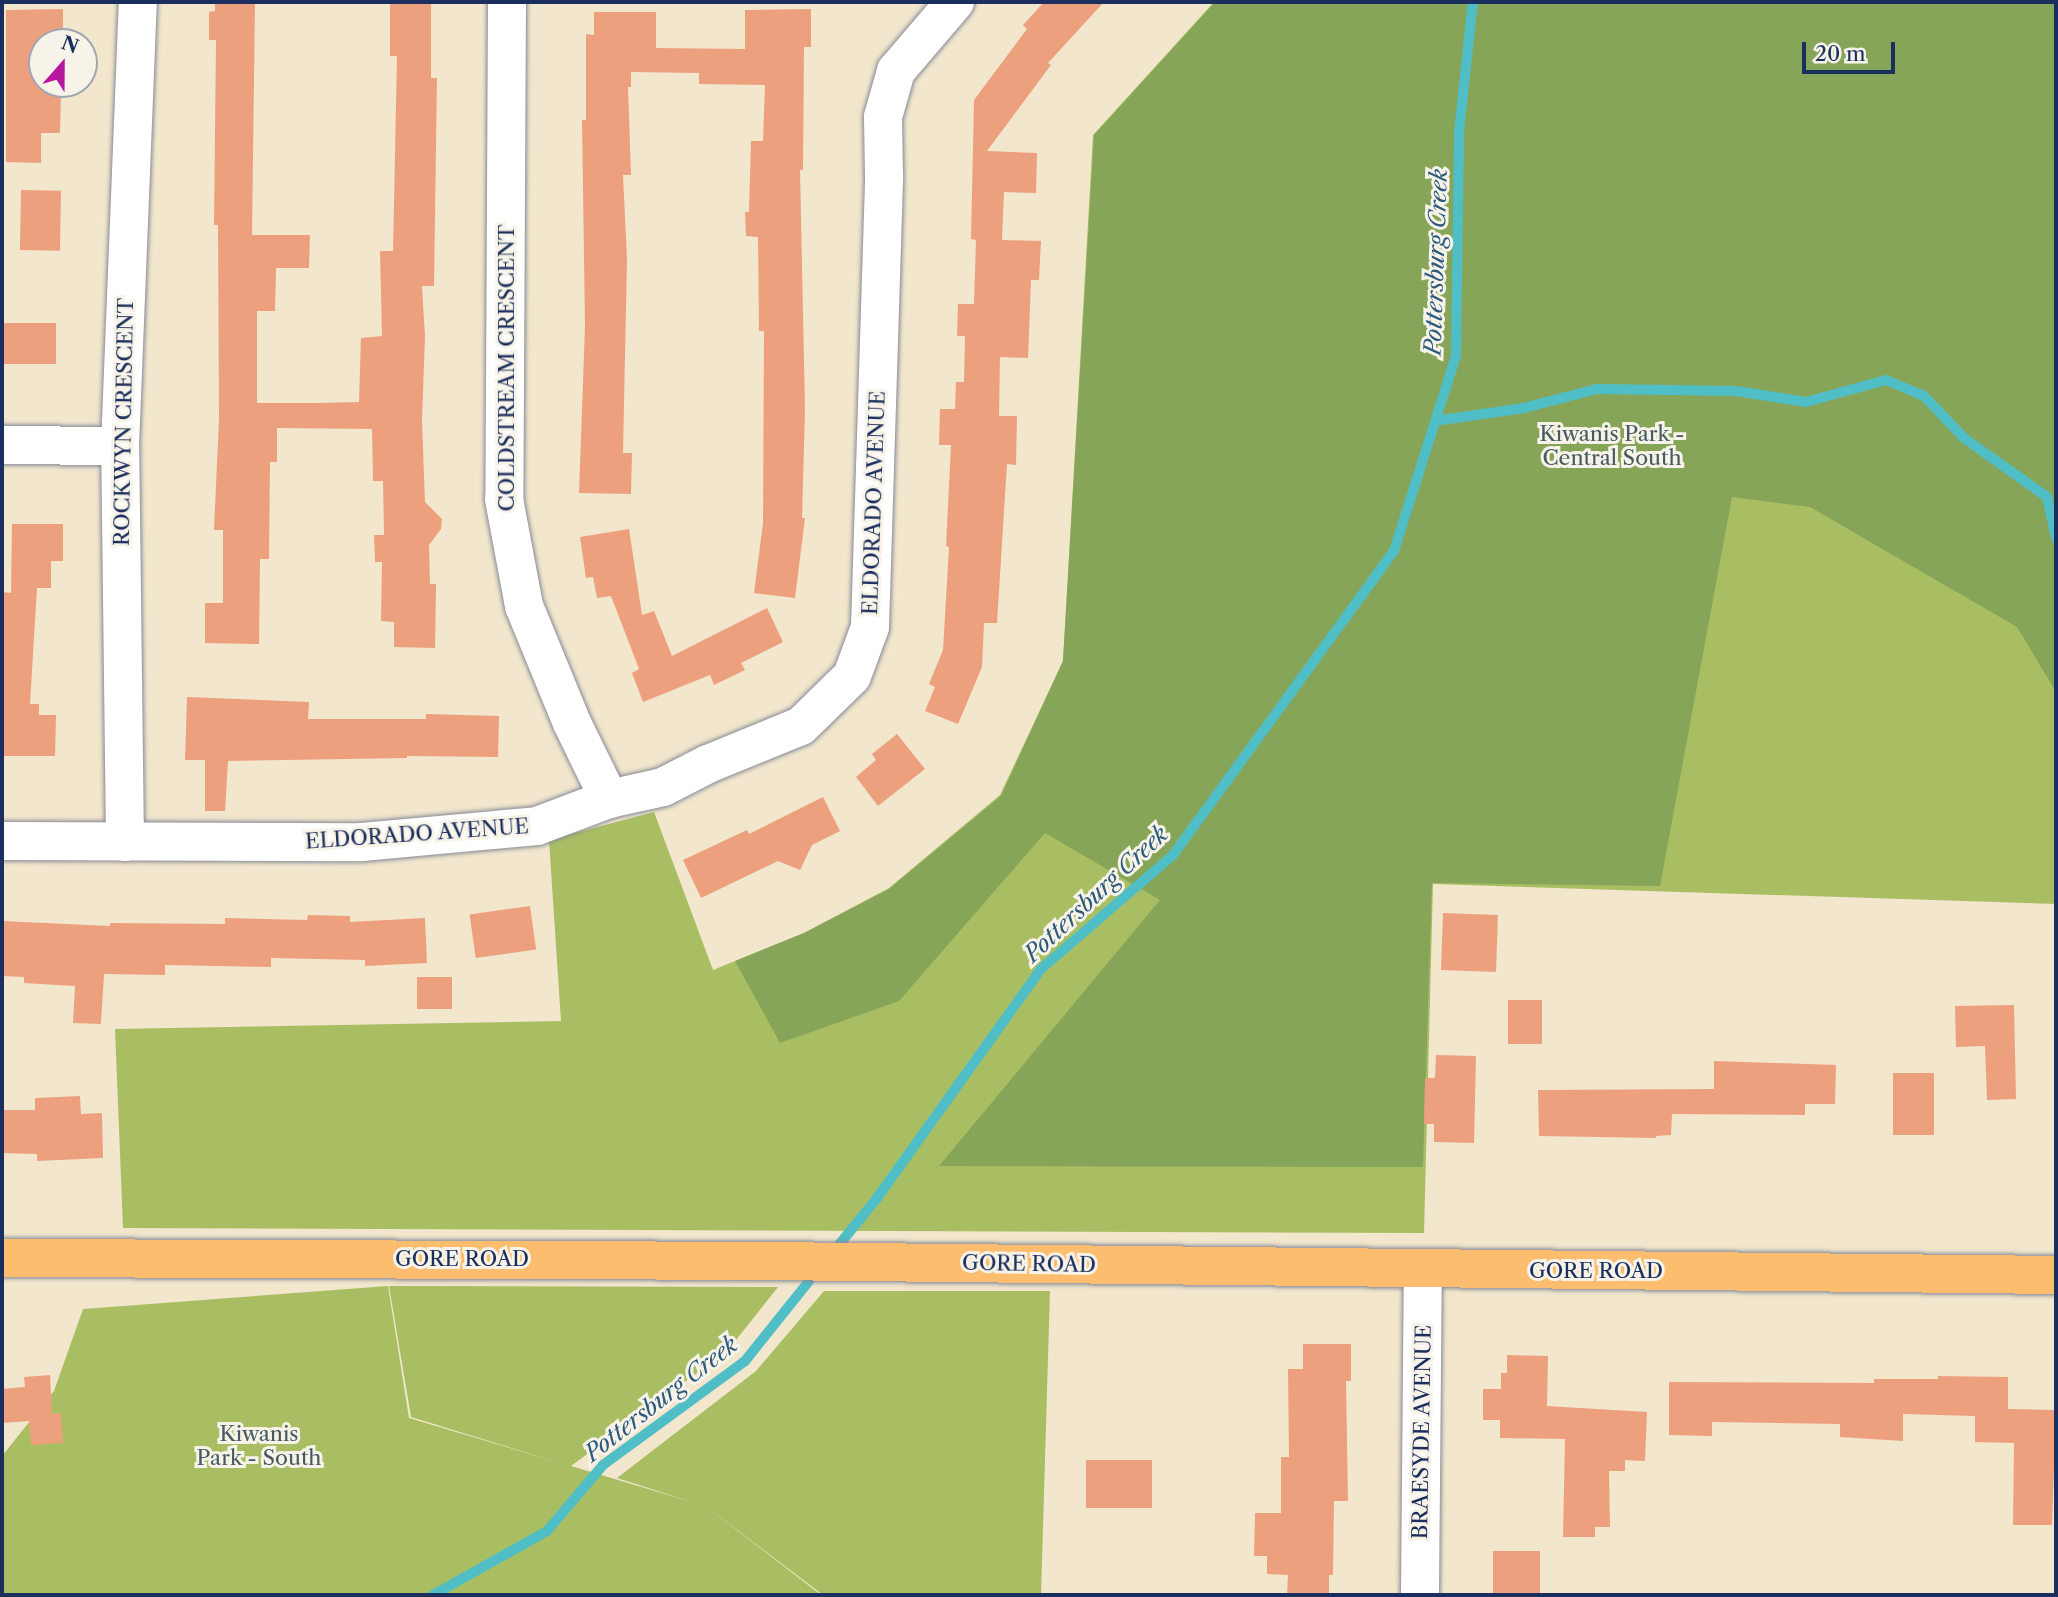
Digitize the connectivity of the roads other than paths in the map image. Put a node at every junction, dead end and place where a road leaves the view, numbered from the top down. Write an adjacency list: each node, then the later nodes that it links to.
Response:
1 (138, 2): 5 (street, ROCKWYN CRESCENT)
2 (507, 2): 6 (street, COLDSTREAM CRESCENT)
3 (955, 3): 6 (street, ELDORADO AVENUE)
4 (2, 445): 5 (street)
5 (120, 446): 8 (street, ROCKWYN CRESCENT)
6 (610, 799): 8 (street, ELDORADO AVENUE)
7 (2, 841): 8 (street, ELDORADO AVENUE)
8 (125, 842)
9 (2, 1258): 10 (main road, GORE ROAD)
10 (1423, 1269): 11 (main road, GORE ROAD); 12 (street, BRAESYDE AVENUE)
11 (2056, 1275)
12 (1420, 1595)

